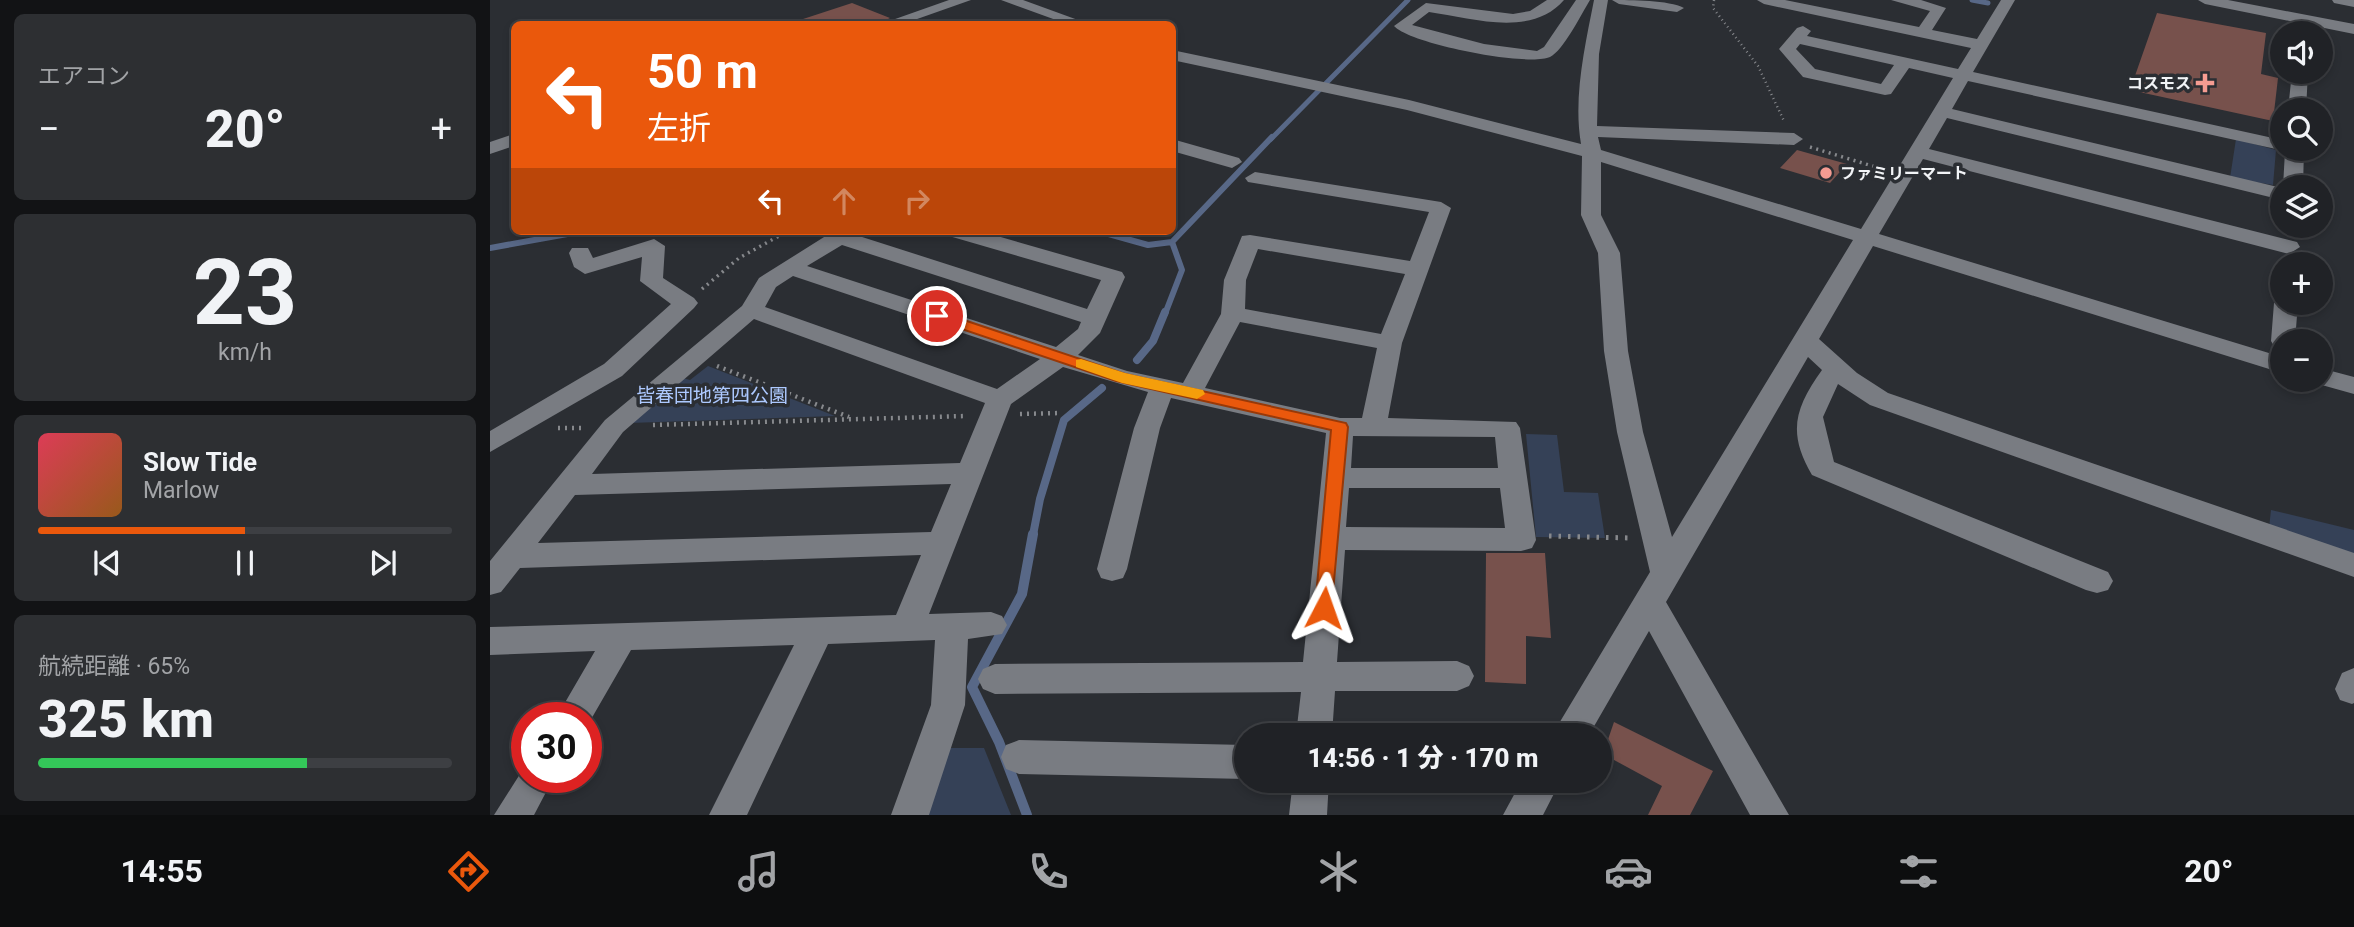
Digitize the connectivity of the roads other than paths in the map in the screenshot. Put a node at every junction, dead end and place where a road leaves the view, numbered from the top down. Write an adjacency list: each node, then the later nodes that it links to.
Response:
1 (964, 0): 21 (street)
2 (1009, 0): 22 (street)
3 (1466, 0): 4 (street)
4 (1535, 0)
5 (1557, 0): 24 (street)
6 (1564, 0): 29 (street)
7 (1583, 0): 29 (street)
8 (1601, 0): 40 (street)
9 (1619, 0): 17 (street)
10 (1764, 0): 18 (street)
11 (1898, 0): 28 (street)
12 (2008, 0): 32 (street)
13 (2205, 0): 15 (street)
14 (2339, 0): 16 (street)
15 (2238, 3): 23 (street)
16 (2354, 3)
17 (1679, 4): 25 (street)
18 (1818, 13): 28 (street); 30 (street)
19 (1410, 17): 20 (street); 24 (street); 31 (street)
20 (1435, 19): 24 (street); 31 (street)
21 (898, 21)
22 (1072, 21)
23 (2288, 21)
24 (1525, 23): 29 (street); 31 (street)
25 (1685, 27)
26 (2333, 28): 27 (street)
27 (2354, 29)
28 (1922, 34): 32 (street)
29 (1553, 36): 31 (street)
30 (1797, 38): 34 (street); 34 (street)
31 (1479, 40)
32 (1981, 46): 35 (street)
33 (1176, 56): 36 (street)
34 (1905, 61): 35 (street)
35 (1964, 75): 37 (street); 41 (street)
36 (1322, 87): 40 (street)
37 (1941, 112): 44 (street); 47 (street)
38 (1794, 139): 40 (street)
39 (511, 141): 43 (street)
40 (1590, 142): 51 (street); 84 (street)
41 (2270, 143)
42 (1176, 146): 45 (street)
43 (490, 148)
44 (1918, 152): 51 (street); 52 (street)
45 (1233, 162)
46 (1255, 178): 55 (street)
47 (2270, 191)
48 (844, 235): 54 (street)
49 (849, 235): 58 (street)
50 (971, 235): 58 (street)
51 (1865, 239): 59 (street); 62 (street)
52 (2289, 246)
53 (580, 253): 69 (street)
54 (789, 267): 56 (street); 61 (street)
55 (1415, 269): 57 (street); 60 (street)
56 (751, 310): 68 (street); 76 (street)
57 (1233, 314): 60 (street); 67 (street)
58 (1096, 319): 61 (street)
59 (1805, 339): 63 (street); 84 (street)
60 (1390, 343): 71 (street)
61 (1061, 356): 66 (street); 68 (street)
62 (2270, 361)
63 (1835, 370): 80 (street); 82 (street)
64 (2333, 380): 65 (street)
65 (2354, 386)
66 (1162, 388): 67 (street); 81 (street)
67 (1190, 393): 70 (street)
68 (996, 407): 73 (street)
69 (501, 425): 72 (street)
70 (1340, 427): 71 (street); 74 (street)
71 (1373, 427): 75 (street)
72 (490, 443)
73 (970, 473): 76 (street); 78 (street)
74 (1335, 478): 75 (street); 77 (street)
75 (1514, 478): 77 (street)
76 (568, 485): 79 (street)
77 (1330, 538): 92 (street)
78 (942, 543): 79 (street); 87 (street)
79 (512, 556): 83 (street)
80 (2354, 565)
81 (1112, 569)
82 (2097, 581)
83 (490, 583)
84 (1658, 587): 96 (street); 107 (street)
85 (991, 625): 86 (street)
86 (952, 626): 87 (street); 104 (street)
87 (907, 628): 88 (street)
88 (818, 630): 89 (street); 103 (street)
89 (622, 636): 90 (street); 94 (street)
90 (490, 640)
91 (1457, 676): 92 (street)
92 (1319, 678): 93 (street); 95 (street)
93 (995, 679)
94 (583, 702)
95 (1315, 723)
96 (1577, 723)
97 (1019, 757): 98 (street)
98 (1234, 762)
99 (526, 793): 102 (street)
100 (1310, 793): 105 (street)
101 (1535, 793): 106 (street)
102 (513, 815)
103 (728, 815)
104 (910, 815)
105 (1308, 815)
106 (1522, 815)
107 (1770, 815)

